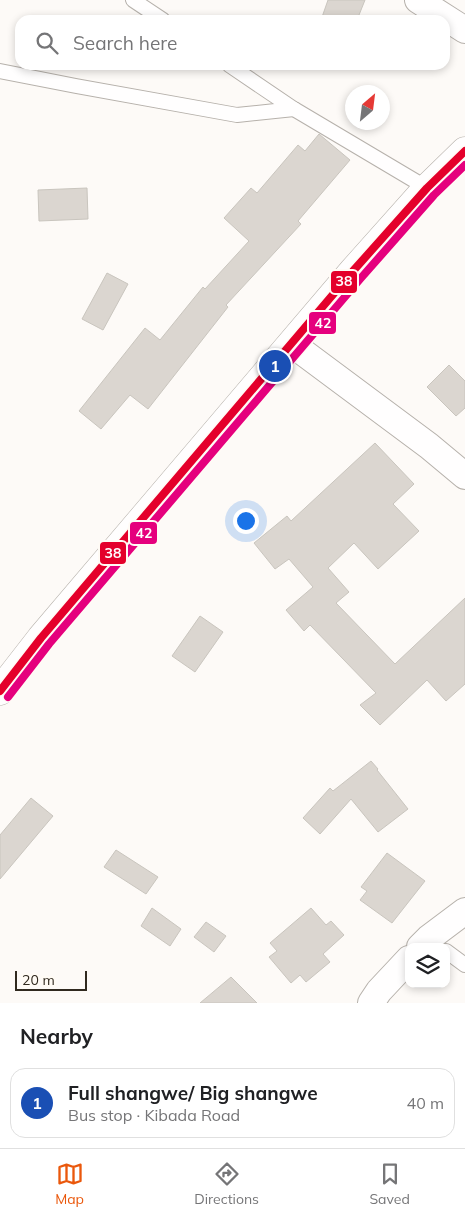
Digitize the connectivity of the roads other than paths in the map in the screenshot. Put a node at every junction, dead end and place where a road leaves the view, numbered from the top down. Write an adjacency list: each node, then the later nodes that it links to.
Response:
1 (133, 0): 3 (lane)
2 (418, 0): 4 (street)
3 (156, 15)
4 (442, 15)
5 (450, 20): 6 (street)
6 (465, 30)
7 (236, 70): 9 (lane)
8 (0, 71): 9 (lane)
9 (294, 109): 11 (lane)
10 (465, 151): 11 (main road)
11 (427, 188): 12 (main road)
12 (292, 344): 13 (street); 14 (main road)
13 (465, 476)
14 (0, 691)
15 (465, 911): 16 (street)
16 (437, 943)
17 (450, 956): 19 (lane)
18 (405, 963): 20 (street)
19 (465, 965)
20 (372, 1003)

